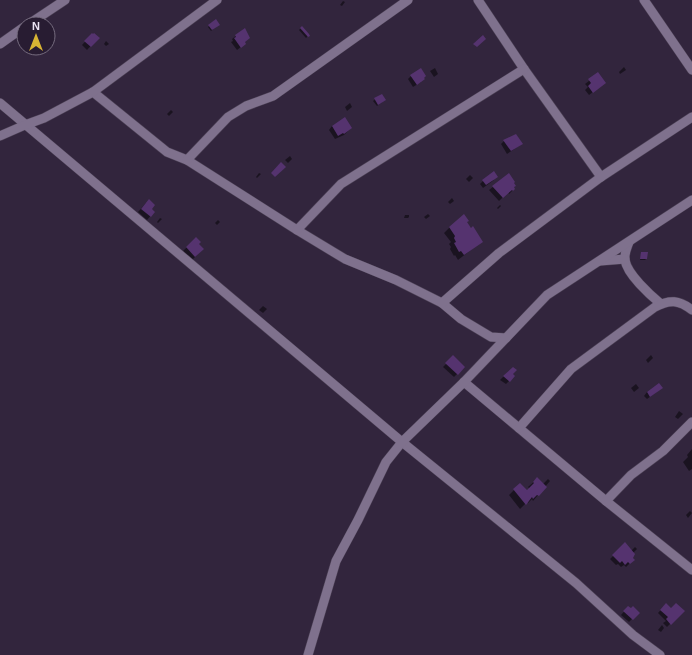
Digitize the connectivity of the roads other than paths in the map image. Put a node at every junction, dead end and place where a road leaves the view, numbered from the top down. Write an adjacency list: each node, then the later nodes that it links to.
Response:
1 (65, 0): 6 (street)
2 (217, 0): 11 (street)
3 (408, 0): 16 (street)
4 (478, 0): 9 (street)
5 (644, 0): 10 (street)
6 (41, 16)
7 (16, 33): 8 (street)
8 (0, 44)
9 (524, 69): 17 (street); 19 (street)
10 (692, 70)
11 (93, 92): 14 (street); 16 (street)
12 (0, 103): 14 (street)
13 (692, 117): 17 (street)
14 (24, 125): 15 (street); 30 (street)
15 (0, 136)
16 (187, 160): 19 (street)
17 (600, 177): 23 (street)
18 (692, 200): 20 (street)
19 (297, 230): 23 (street)
20 (629, 242): 21 (street); 22 (street)
21 (625, 259): 22 (street); 24 (street)
22 (599, 261): 26 (street)
23 (442, 303): 26 (street)
24 (661, 304): 25 (street); 29 (street)
25 (692, 310)
26 (506, 338): 27 (street)
27 (464, 382): 29 (street); 30 (street)
28 (692, 422): 31 (street)
29 (519, 428): 31 (street)
30 (402, 442): 33 (street); 34 (street)
31 (606, 501): 32 (street)
32 (692, 570)
33 (308, 655)
34 (660, 655)

